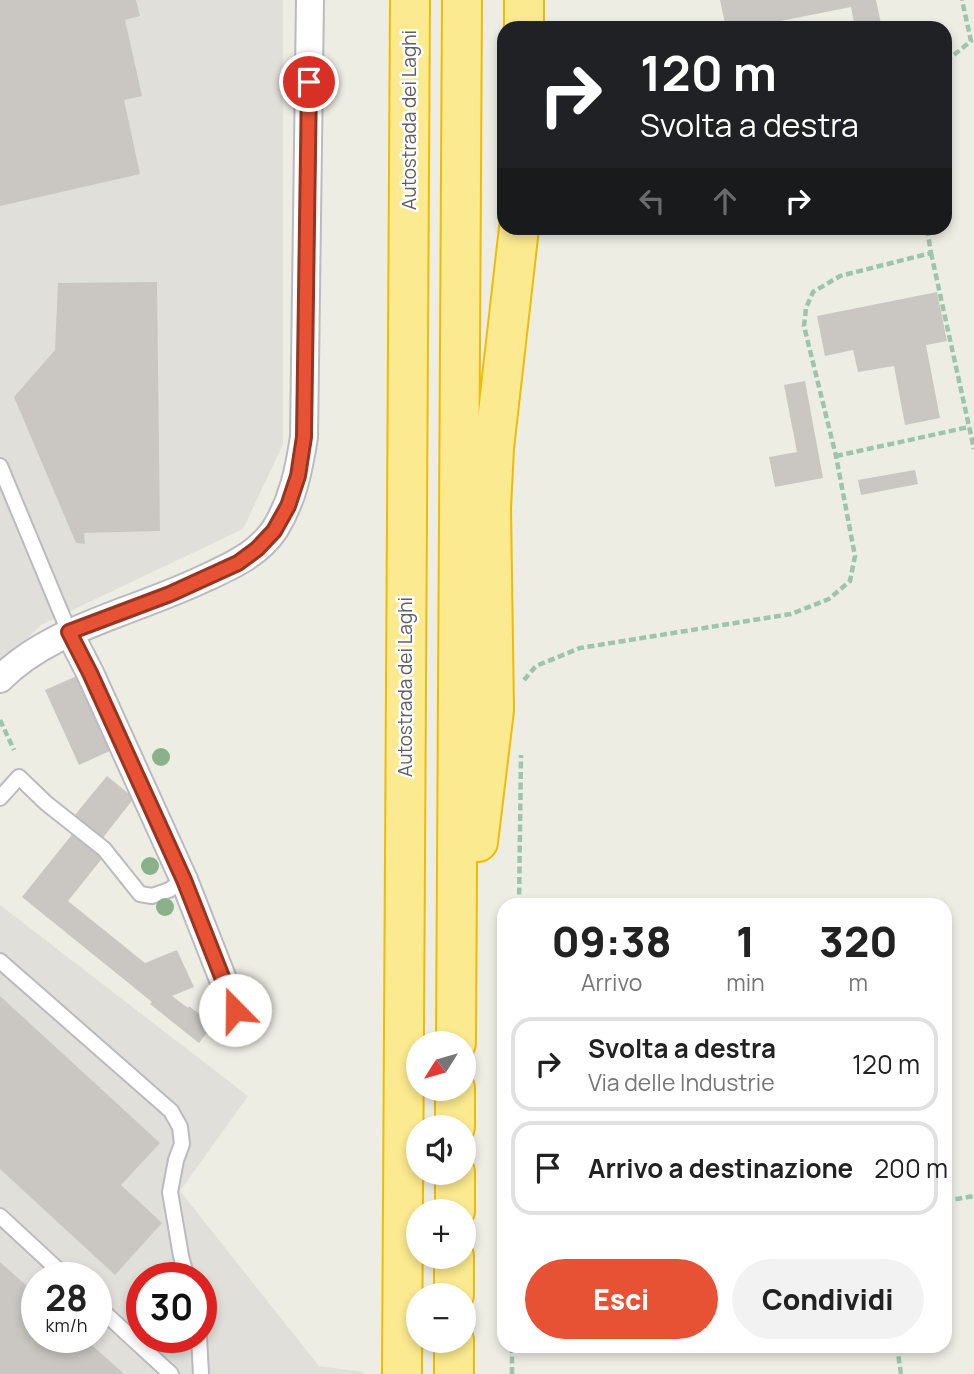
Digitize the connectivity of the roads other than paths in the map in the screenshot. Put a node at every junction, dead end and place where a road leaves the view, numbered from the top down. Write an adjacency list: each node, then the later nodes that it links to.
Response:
1 (310, 0): 8 (street)
2 (462, 0): 14 (highway)
3 (524, 0): 5 (highway)
4 (410, 1): 24 (highway, Autostrada dei Laghi)
5 (524, 21)
6 (518, 235): 15 (highway)
7 (0, 466): 8 (lane)
8 (69, 632): 9 (street); 11 (street)
9 (0, 679)
10 (0, 798): 11 (lane)
11 (184, 880): 13 (street)
12 (0, 961): 18 (lane)
13 (235, 1010)
14 (456, 1031)
15 (456, 1031)
16 (0, 1216): 17 (lane)
17 (49, 1262)
18 (183, 1262)
19 (112, 1320): 22 (lane)
20 (200, 1353): 23 (lane)
21 (454, 1353): 25 (highway)
22 (171, 1374)
23 (201, 1374)
24 (402, 1374)
25 (454, 1374)

